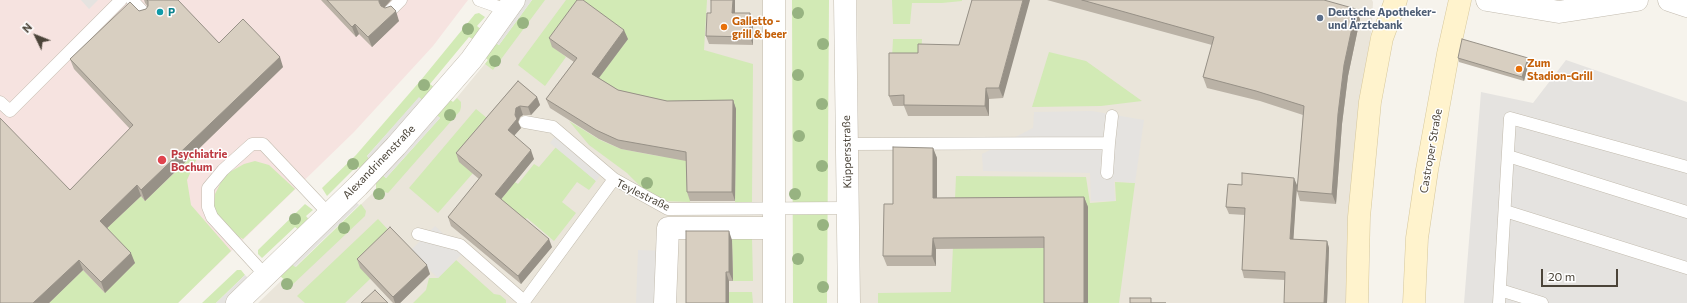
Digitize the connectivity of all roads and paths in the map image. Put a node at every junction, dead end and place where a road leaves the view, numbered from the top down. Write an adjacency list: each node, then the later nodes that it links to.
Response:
1 (121, 0): 16 (lane)
2 (132, 0): 15 (lane)
3 (401, 0): 14 (lane)
4 (479, 0): 12 (lane, Alexandrinenstraße)
5 (774, 0): 29 (street)
6 (845, 0): 20 (street, Küppersstraße)
7 (1396, 0): 39 (main road)
8 (1460, 0): 40 (main road, Castroper Straße)
9 (1488, 0): 10 (street)
10 (1637, 0)
11 (1669, 0): 13 (street)
12 (510, 5): 28 (street, Alexandrinenstraße)
13 (1687, 6)
14 (390, 11)
15 (145, 14)
16 (0, 102)
17 (1112, 116): 19 (lane)
18 (525, 122): 24 (lane)
19 (1109, 143): 20 (lane); 23 (lane)
20 (847, 144): 25 (street, Küppersstraße)
21 (1508, 156): 22 (lane); 26 (lane); 27 (lane)
22 (1687, 167)
23 (1107, 174)
24 (614, 178): 29 (lane, Teylestraße); 34 (lane, Teylestraße)
25 (848, 208): 29 (lane, Teylestraße); 38 (street, Küppersstraße)
26 (1505, 211): 31 (lane); 33 (lane)
27 (1687, 212)
28 (329, 214): 32 (street, Alexandrinenstraße); 32 (lane)
29 (774, 219): 36 (street); 37 (street)
30 (418, 234): 34 (lane, Teylestraße)
31 (1687, 268)
32 (266, 276): 35 (street, Alexandrinenstraße)
33 (1500, 290): 41 (lane); 42 (lane)
34 (524, 302)
35 (237, 303)
36 (665, 303)
37 (774, 303)
38 (849, 303)
39 (1357, 303)
40 (1414, 303)
41 (1499, 303)
42 (1542, 303)

